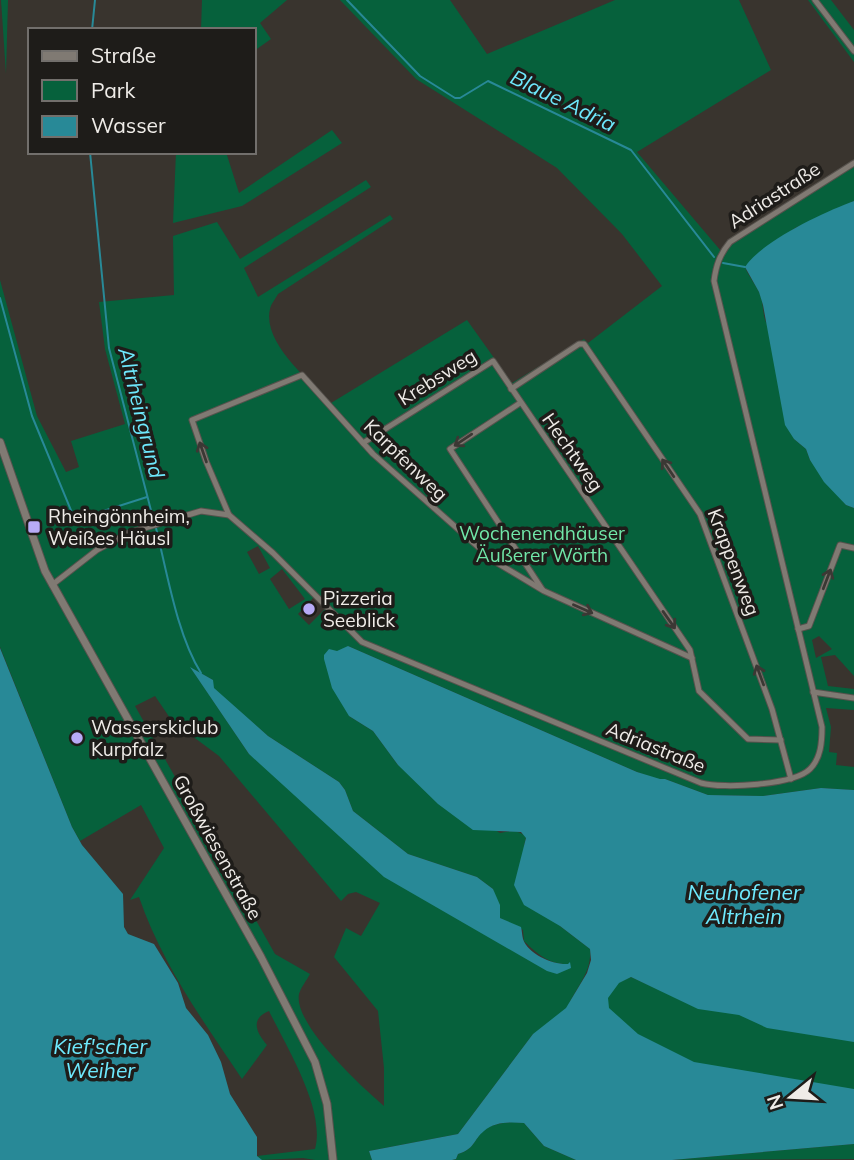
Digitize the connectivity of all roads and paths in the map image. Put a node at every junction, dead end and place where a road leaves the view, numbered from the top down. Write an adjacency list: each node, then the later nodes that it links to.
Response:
1 (815, 0): 2 (street)
2 (854, 51)
3 (854, 163): 13 (street, Adriastraße)
4 (493, 361): 5 (street, Hechtweg); 8 (street, Krebsweg)
5 (512, 389): 6 (street, Hechtweg); 17 (street, Krappenweg, one-way to 5)
6 (520, 403): 12 (street, one-way to 12); 14 (street, Hechtweg, one-way to 14)
7 (0, 442): 11 (street, Großwiesenstraße)
8 (363, 443): 9 (street, Karpfenweg, one-way to 8); 12 (street, Karpfenweg)
9 (229, 515): 11 (street); 18 (street, Adriastraße)
10 (854, 548): 13 (street, one-way to 10)
11 (52, 585): 19 (street, Großwiesenstraße)
12 (544, 591): 14 (street, Karpfenweg, one-way to 14)
13 (798, 629): 15 (street, Adriastraße)
14 (692, 658): 17 (street, Hechtweg)
15 (813, 692): 16 (street); 18 (street, Adriastraße)
16 (854, 698)
17 (780, 740): 18 (street, Krappenweg)
18 (791, 779)
19 (332, 1160)

